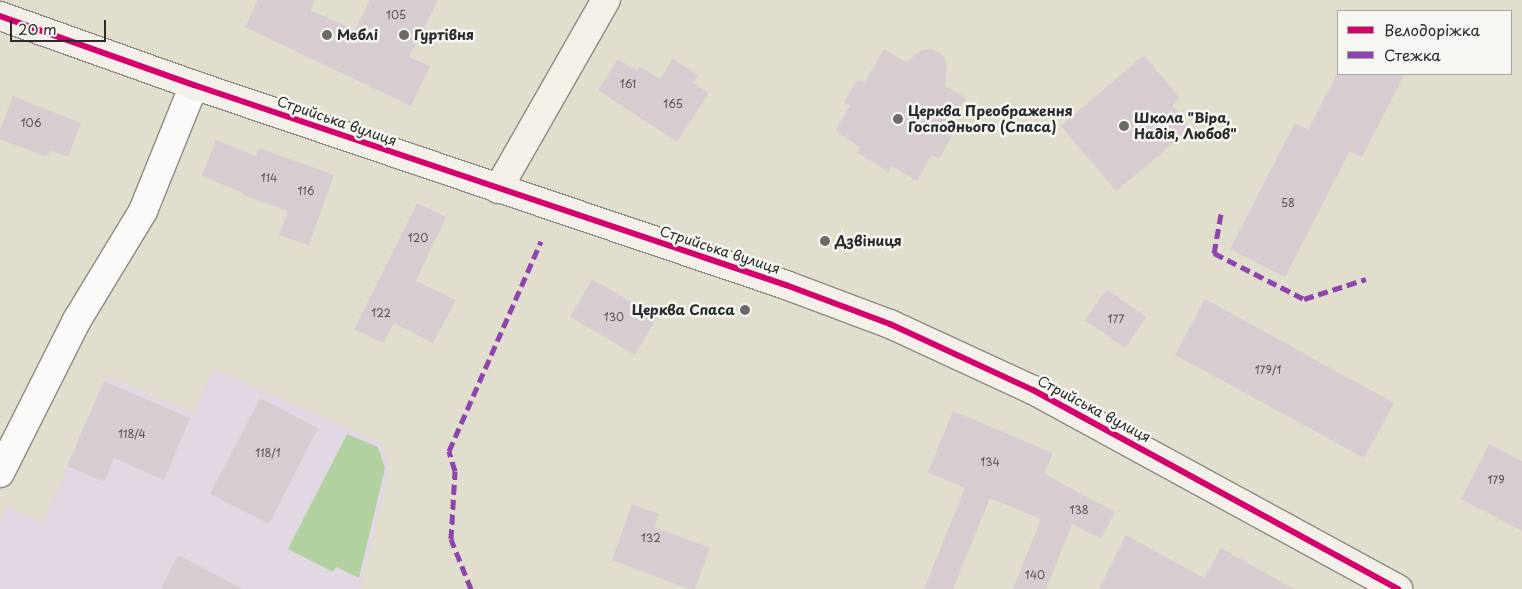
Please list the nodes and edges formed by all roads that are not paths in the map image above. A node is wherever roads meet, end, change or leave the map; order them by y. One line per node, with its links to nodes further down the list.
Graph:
1 (606, 0): 4 (main road)
2 (0, 16): 3 (main road, Стрийська вулиця)
3 (194, 85): 4 (main road, Стрийська вулиця); 5 (street)
4 (498, 189): 6 (main road, Стрийська вулиця)
5 (0, 472)
6 (1398, 589)

